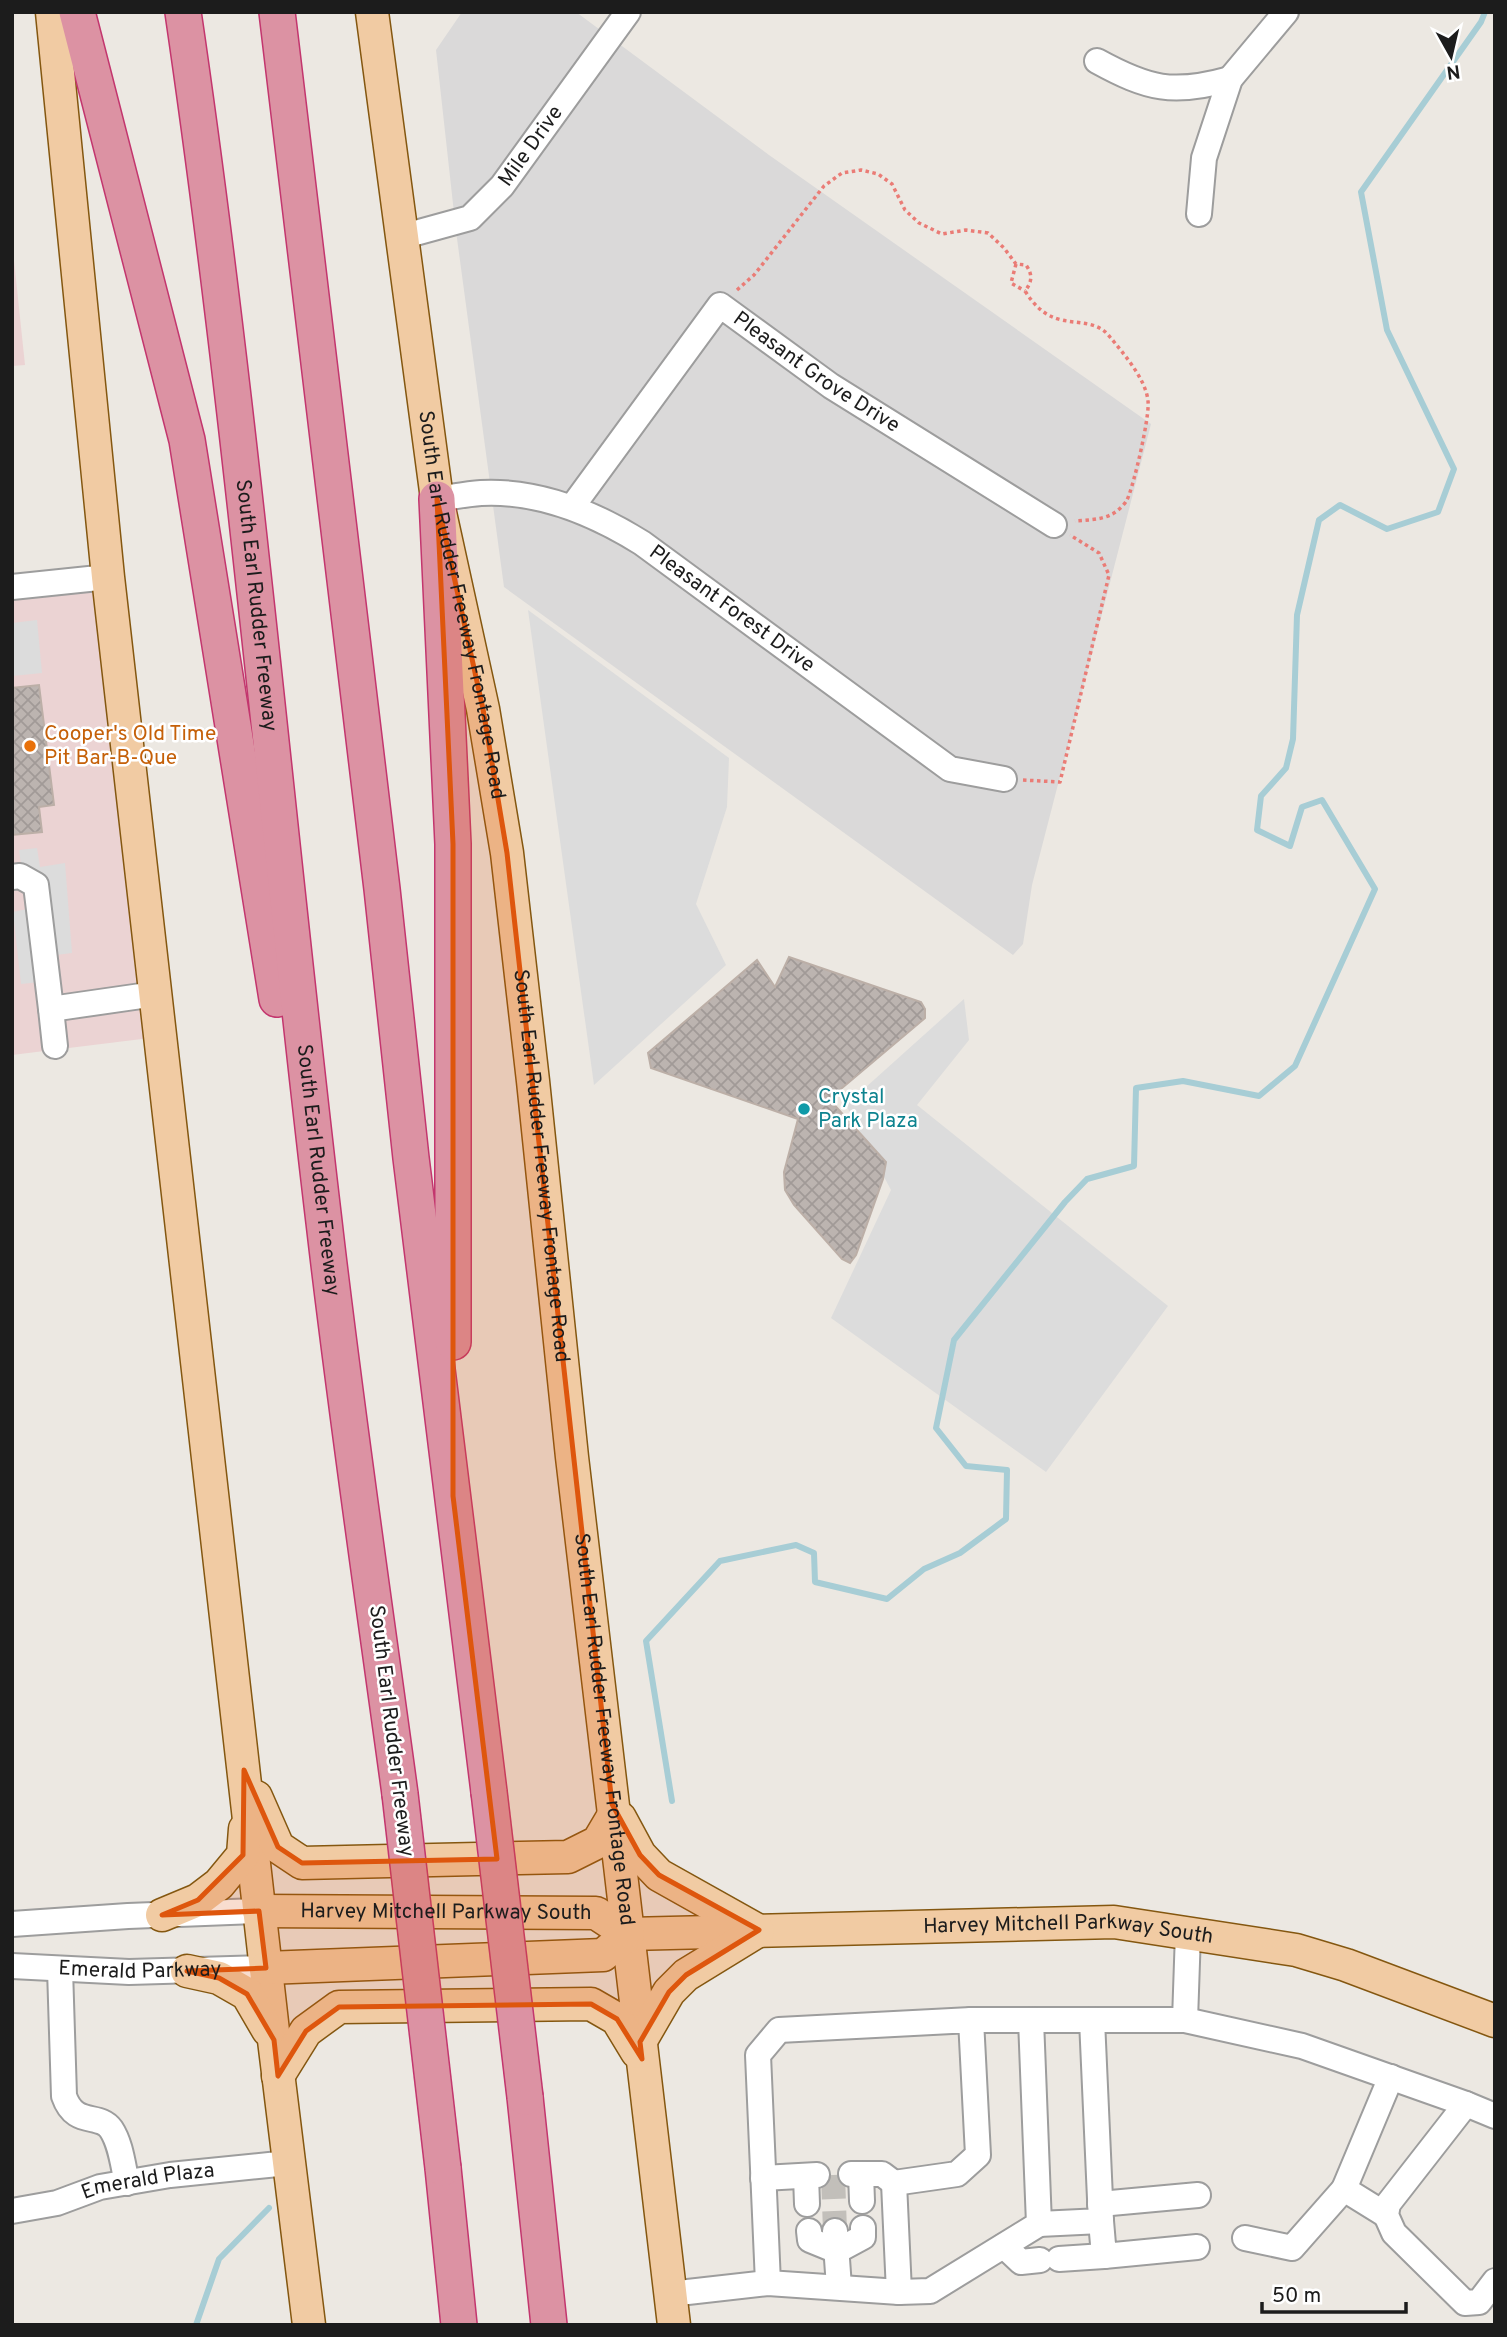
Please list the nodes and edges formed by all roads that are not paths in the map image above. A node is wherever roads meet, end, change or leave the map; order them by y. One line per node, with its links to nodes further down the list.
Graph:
1 (52, 12): 15 (main road)
2 (77, 12): 22 (highway)
3 (183, 12): 22 (highway, South Earl Rudder Freeway)
4 (278, 12): 23 (highway)
5 (372, 12): 11 (main road, South Earl Rudder Freeway Frontage Road)
6 (628, 12): 11 (street, Mile Drive)
7 (1286, 12): 9 (street)
8 (1097, 61): 9 (street)
9 (1230, 79): 10 (street)
10 (1199, 214)
11 (401, 237): 12 (main road, South Earl Rudder Freeway Frontage Road)
12 (437, 499): 13 (street, Pleasant Forest Drive); 23 (highway); 26 (main road, South Earl Rudder Freeway Frontage Road)
13 (572, 507): 14 (street, Pleasant Grove Drive); 17 (street, Pleasant Forest Drive)
14 (1055, 525)
15 (108, 577): 16 (street); 19 (main road)
16 (12, 587)
17 (1004, 779)
18 (12, 877): 20 (street)
19 (155, 994): 20 (street); 24 (main road)
20 (51, 1009): 21 (street)
21 (55, 1046)
22 (324, 1224): 73 (highway, South Earl Rudder Freeway, bridge)
23 (453, 1496): 74 (highway, bridge)
24 (244, 1770): 25 (main road); 26 (main road)
25 (247, 1803): 27 (main road); 28 (main road)
26 (613, 1809): 30 (main road); 32 (main road, South Earl Rudder Freeway Frontage Road)
27 (259, 1911): 28 (street); 32 (main road, Harvey Mitchell Parkway South); 34 (main road)
28 (162, 1915): 29 (street)
29 (12, 1924)
30 (759, 1930): 31 (main road, Harvey Mitchell Parkway South); 32 (main road, Harvey Mitchell Parkway South); 43 (main road)
31 (1188, 1933): 40 (street); 41 (main road, Harvey Mitchell Parkway South)
32 (628, 1934): 34 (main road, Harvey Mitchell Parkway South); 43 (main road, South Earl Rudder Freeway Frontage Road)
33 (12, 1966): 35 (street, Emerald Parkway)
34 (266, 1968): 36 (street, Emerald Parkway); 42 (main road)
35 (60, 1969): 36 (street, Emerald Parkway); 50 (street)
36 (187, 1971): 42 (main road)
37 (971, 2020): 38 (street); 49 (street); 51 (street)
38 (1031, 2020): 39 (street); 59 (street)
39 (1092, 2020): 40 (street); 57 (street)
40 (1185, 2020): 45 (street)
41 (1495, 2021)
42 (274, 2040): 44 (main road)
43 (641, 2051): 44 (main road); 71 (main road, South Earl Rudder Freeway Frontage Road)
44 (278, 2076): 48 (main road)
45 (1391, 2077): 46 (street); 52 (street)
46 (1466, 2104): 47 (street); 58 (street)
47 (1495, 2116)
48 (288, 2163): 50 (street, Emerald Plaza); 72 (main road)
49 (763, 2178): 55 (street); 68 (street)
50 (127, 2183): 56 (street, Emerald Plaza)
51 (894, 2183): 54 (street); 70 (street)
52 (1344, 2189): 58 (street); 62 (street)
53 (1198, 2195): 57 (street)
54 (862, 2201)
55 (807, 2204)
56 (12, 2211)
57 (1101, 2212): 59 (street); 66 (street)
58 (1386, 2215): 67 (street)
59 (1039, 2224): 64 (street)
60 (863, 2228): 63 (street)
61 (809, 2231): 63 (street)
62 (1245, 2238)
63 (836, 2241): 69 (street)
64 (1004, 2246): 66 (street); 70 (street)
65 (1197, 2247): 66 (street)
66 (1104, 2256)
67 (1495, 2281)
68 (768, 2283): 69 (street); 71 (street)
69 (839, 2287): 70 (street)
70 (899, 2292)
71 (672, 2310)
72 (309, 2325)
73 (459, 2325)
74 (549, 2325)

